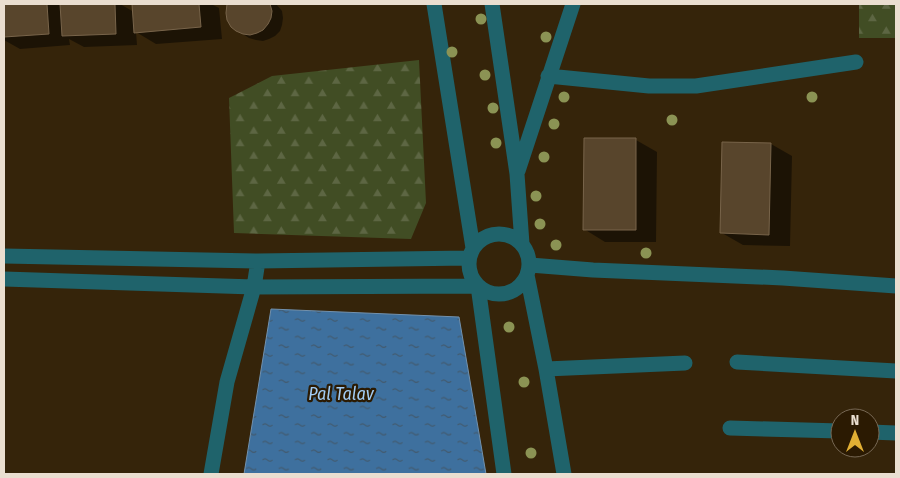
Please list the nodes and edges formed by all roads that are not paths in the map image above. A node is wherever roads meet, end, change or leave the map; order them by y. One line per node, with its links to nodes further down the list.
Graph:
1 (434, 4): 8 (street)
2 (492, 4): 6 (street)
3 (573, 4): 5 (street)
4 (856, 62): 5 (street)
5 (548, 76): 6 (street)
6 (517, 174): 7 (street)
7 (522, 244): 8 (street); 11 (street)
8 (470, 253): 10 (street); 14 (street)
9 (4, 256): 10 (street)
10 (258, 261): 13 (street)
11 (528, 270): 14 (street); 15 (street); 18 (street)
12 (4, 278): 13 (street)
13 (254, 286): 14 (street); 24 (street)
14 (478, 286): 25 (street)
15 (896, 286)
16 (737, 362): 19 (street)
17 (685, 363): 18 (street)
18 (546, 369): 26 (street)
19 (896, 371)
20 (730, 428): 21 (street)
21 (830, 431)
22 (880, 432): 23 (street)
23 (896, 433)
24 (211, 474)
25 (504, 474)
26 (564, 474)

